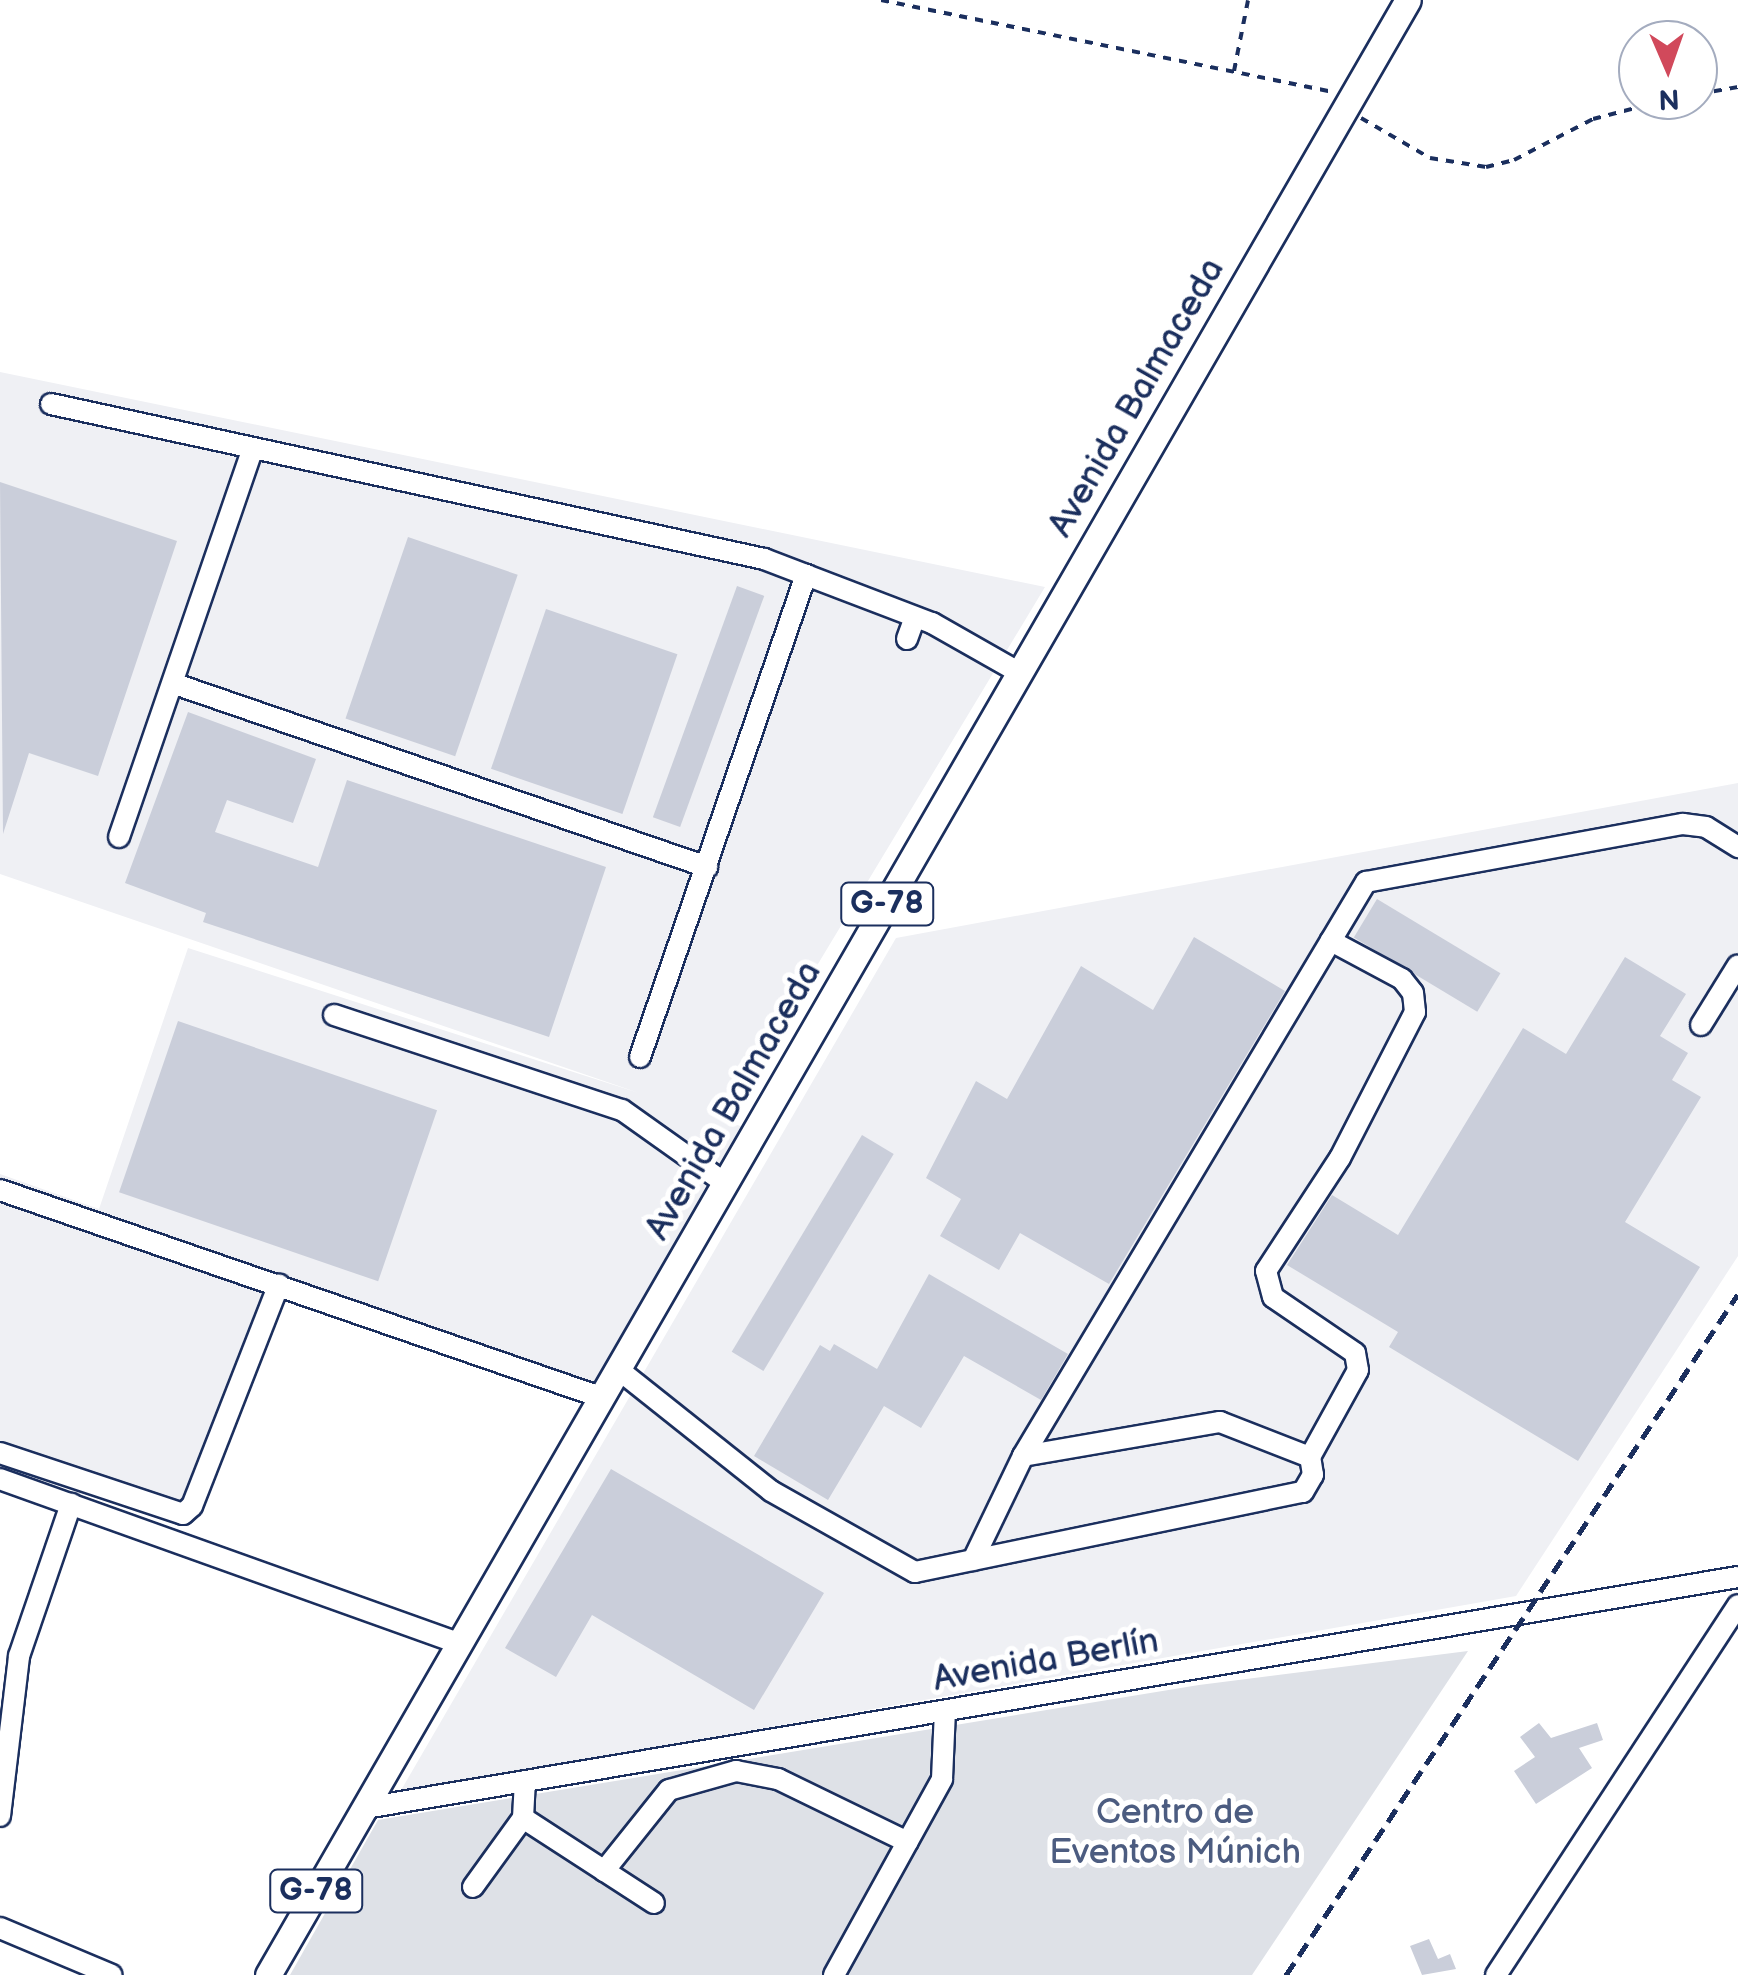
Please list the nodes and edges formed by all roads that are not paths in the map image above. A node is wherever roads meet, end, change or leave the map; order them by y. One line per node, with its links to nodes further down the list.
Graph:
1 (1408, 0): 7 (main road, Avenida Balmaceda / G-78)
2 (51, 404): 3 (street)
3 (252, 451): 4 (street); 8 (street)
4 (806, 575): 5 (street); 11 (street)
5 (915, 617): 6 (street); 7 (street)
6 (907, 639)
7 (1020, 673): 17 (main road, Avenida Balmaceda / G-78)
8 (175, 684): 9 (street); 11 (street)
9 (118, 837)
10 (1738, 847): 12 (street)
11 (706, 867): 16 (street)
12 (1331, 941): 23 (street); 24 (street)
13 (1738, 965): 15 (street)
14 (334, 1015): 17 (street)
15 (1701, 1026)
16 (640, 1056)
17 (726, 1184): 20 (main road, Avenida Balmaceda / G-78)
18 (1, 1193): 19 (street)
19 (279, 1284): 21 (street); 22 (street)
20 (619, 1370): 21 (main road, Avenida Balmaceda / G-78); 27 (street)
21 (603, 1398): 30 (main road, Avenida Balmaceda / G-78)
22 (0, 1453)
23 (1024, 1456): 24 (street); 27 (street)
24 (1310, 1457): 27 (street)
25 (0, 1479): 26 (street)
26 (71, 1504): 30 (street); 34 (street)
27 (973, 1560)
28 (1738, 1578): 31 (street, Avenida Berlín)
29 (1738, 1605): 44 (street)
30 (460, 1644): 33 (main road, Avenida Balmaceda / G-78)
31 (944, 1710): 32 (street, Avenida Berlín); 36 (street)
32 (524, 1781): 33 (street, Avenida Berlín); 35 (street)
33 (365, 1808): 42 (main road, Avenida Balmaceda / G-78)
34 (0, 1816)
35 (523, 1818): 37 (street); 38 (street)
36 (908, 1842): 37 (street); 43 (street)
37 (604, 1870): 39 (street)
38 (473, 1887)
39 (654, 1903)
40 (0, 1928): 41 (street)
41 (112, 1975)
42 (268, 1975)
43 (834, 1975)
44 (1496, 1975)

